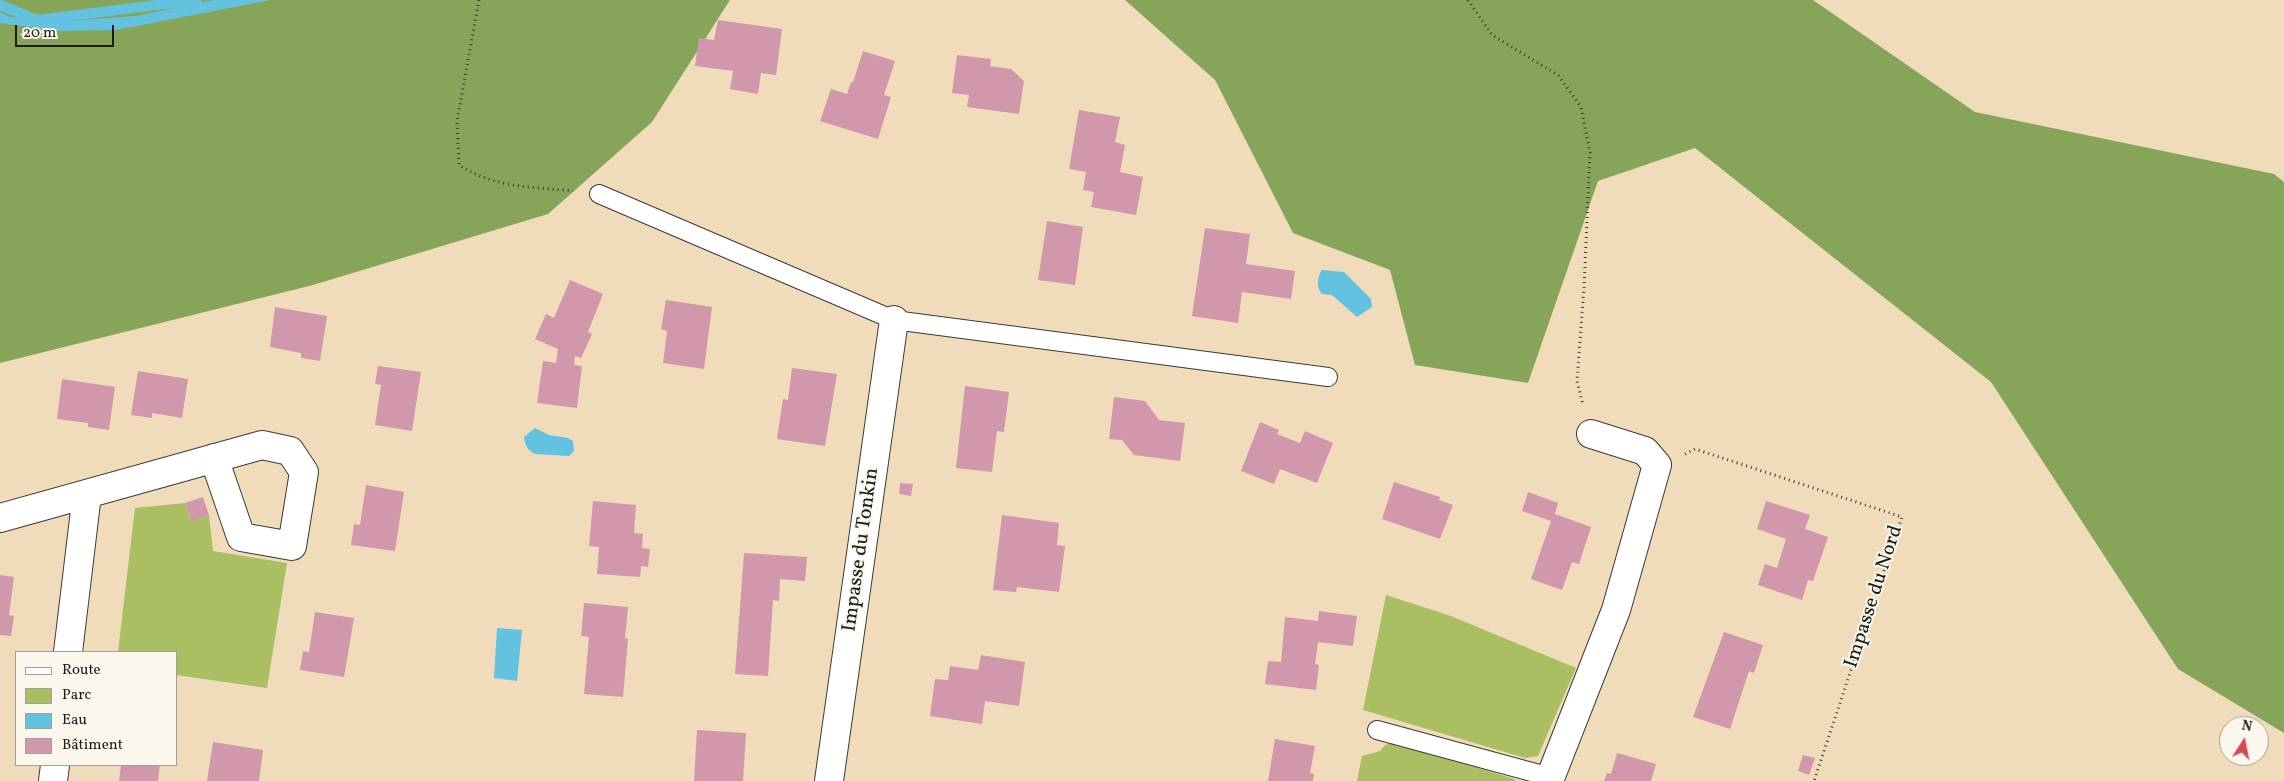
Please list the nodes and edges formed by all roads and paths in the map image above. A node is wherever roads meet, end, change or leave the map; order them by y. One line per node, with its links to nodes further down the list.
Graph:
1 (479, 0): 3 (path)
2 (1468, 0): 6 (path)
3 (599, 194): 4 (lane)
4 (894, 320): 5 (lane); 16 (street, Impasse du Tonkin)
5 (1328, 378)
6 (1591, 434): 8 (street)
7 (214, 458): 9 (street)
8 (1657, 465): 14 (street); 17 (path, Impasse du Nord)
9 (87, 494): 10 (street); 11 (street)
10 (0, 518)
11 (68, 651)
12 (1377, 730): 14 (lane)
13 (55, 766): 15 (street)
14 (1550, 779)
15 (53, 781)
16 (829, 781)
17 (1814, 781)

